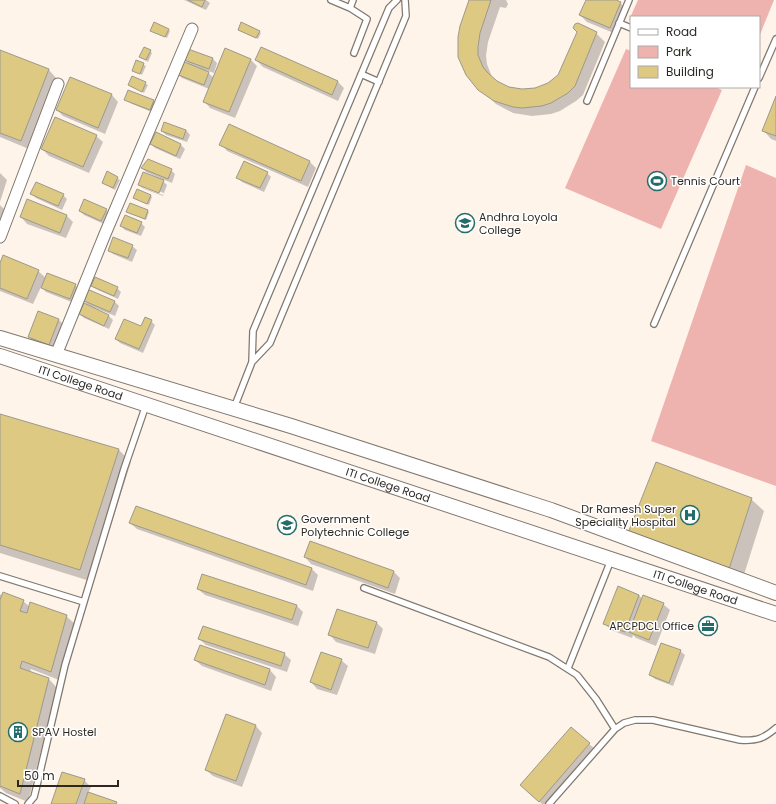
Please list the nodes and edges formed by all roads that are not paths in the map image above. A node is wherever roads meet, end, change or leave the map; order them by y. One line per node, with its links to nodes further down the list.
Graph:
1 (331, 0): 6 (lane)
2 (353, 0): 6 (lane)
3 (397, 0): 12 (lane)
4 (405, 0): 14 (lane)
5 (629, 0): 7 (lane)
6 (350, 8): 11 (lane)
7 (620, 23): 8 (lane); 17 (lane)
8 (630, 28)
9 (192, 29): 21 (street)
10 (776, 38): 13 (lane)
11 (354, 53)
12 (361, 74): 14 (lane); 23 (lane)
13 (760, 76)
14 (379, 82): 23 (lane)
15 (58, 84): 18 (street)
16 (755, 88): 19 (lane)
17 (587, 101)
18 (0, 237)
19 (654, 324)
20 (0, 338): 21 (street, ITI College Road)
21 (56, 355): 25 (street, ITI College Road)
22 (0, 356): 24 (street, ITI College Road)
23 (252, 362): 25 (lane)
24 (146, 405): 26 (street, ITI College Road); 30 (lane)
25 (234, 409): 29 (street, ITI College Road)
26 (612, 560): 31 (street, ITI College Road); 32 (lane)
27 (0, 576): 30 (lane)
28 (364, 588): 32 (lane)
29 (776, 593)
30 (84, 602): 37 (lane)
31 (776, 614)
32 (568, 668): 34 (lane)
33 (776, 728): 34 (lane)
34 (615, 729): 38 (lane)
35 (0, 796): 36 (lane)
36 (15, 804)
37 (28, 804)
38 (549, 804)

